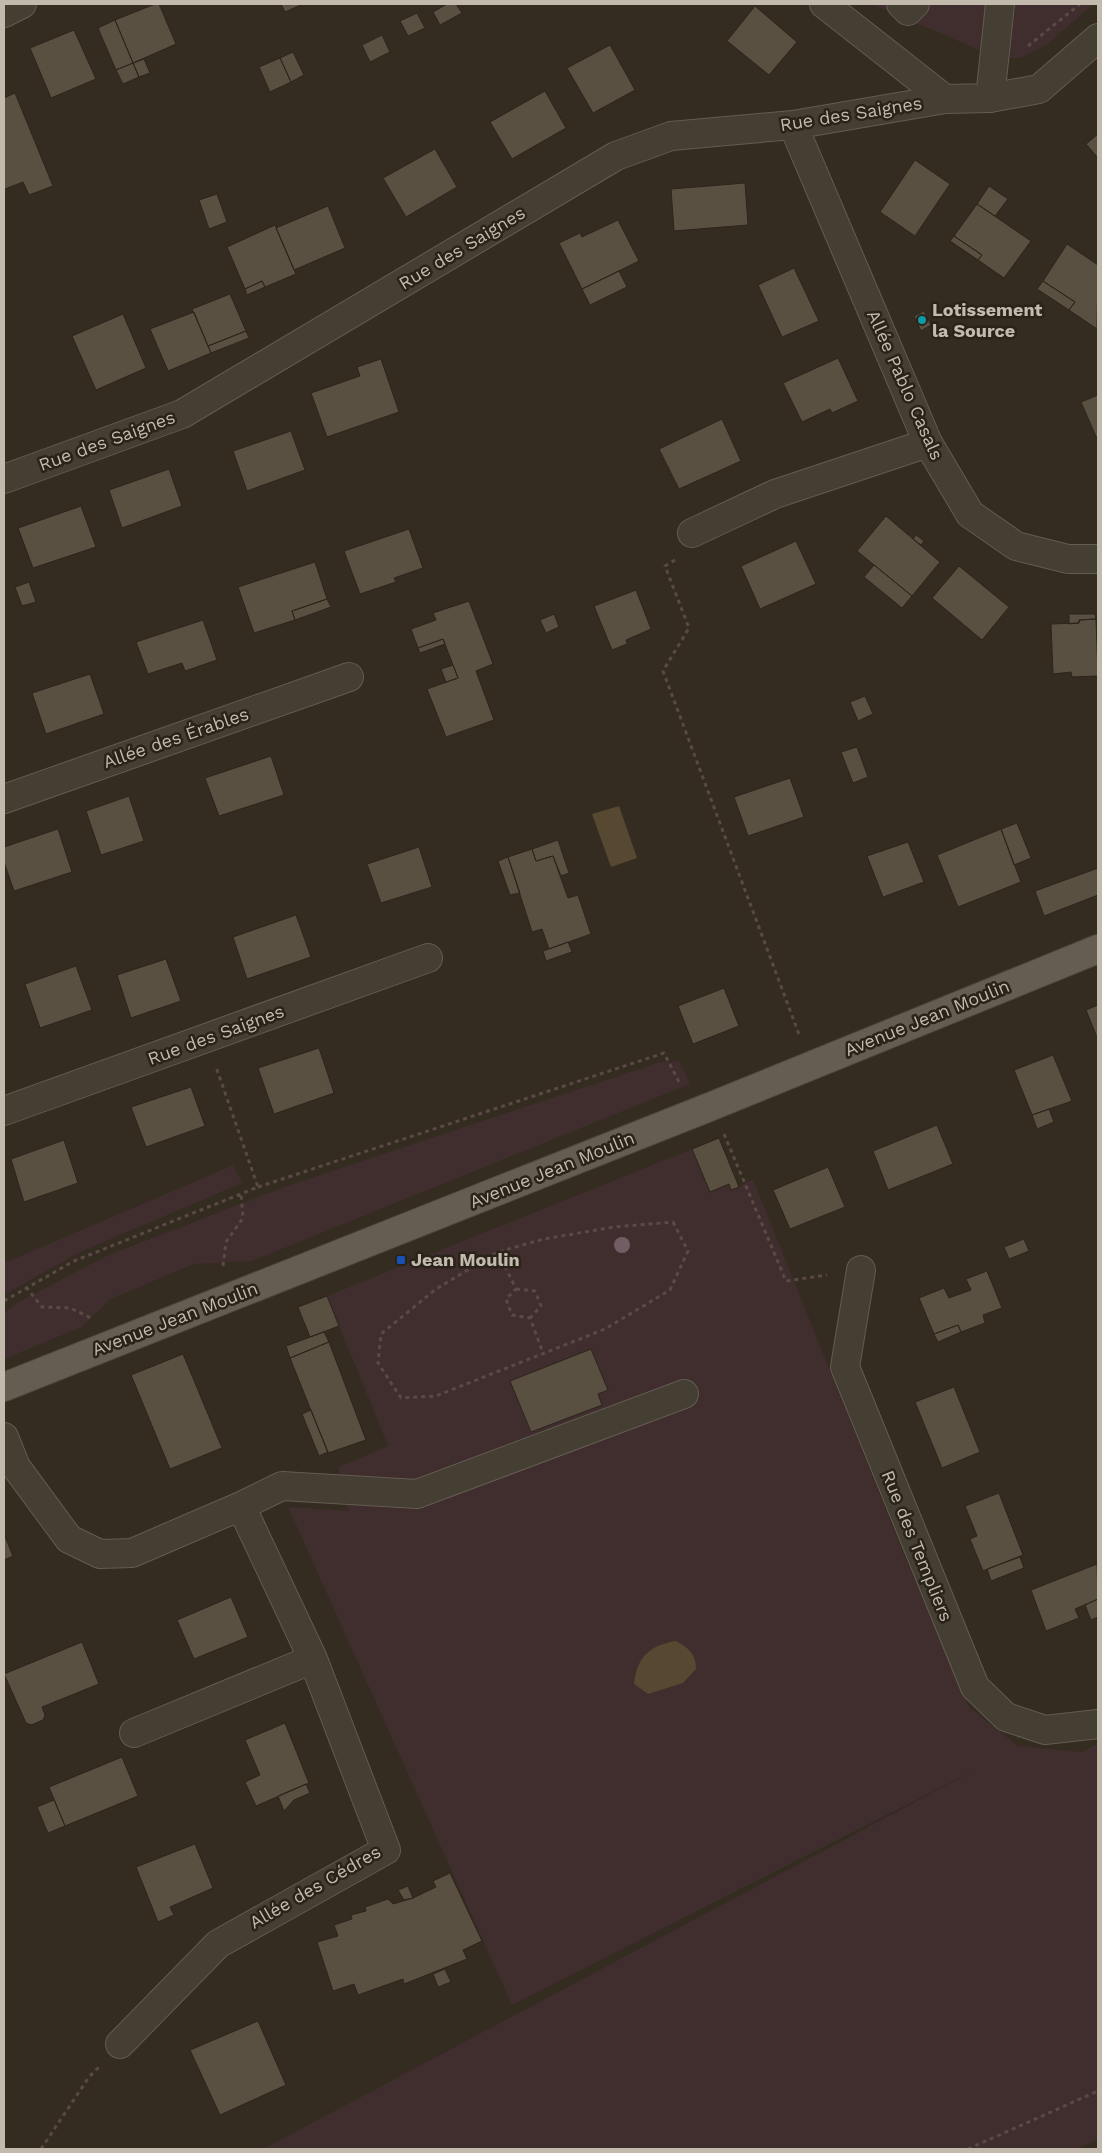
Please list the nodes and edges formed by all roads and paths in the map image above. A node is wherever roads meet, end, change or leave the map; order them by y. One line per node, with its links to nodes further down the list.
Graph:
1 (22, 4): 7 (street)
2 (824, 4): 10 (street)
3 (901, 4): 4 (street)
4 (915, 4)
5 (1080, 4): 6 (path)
6 (999, 12): 9 (street)
7 (4, 13)
8 (1098, 38): 9 (street, Rue des Saignes)
9 (990, 98): 10 (street, Rue des Saignes)
10 (945, 99): 11 (street, Rue des Saignes)
11 (793, 125): 12 (street, Allée Pablo Casals); 13 (street, Rue des Saignes)
12 (928, 443): 14 (street); 15 (street, Allée Pablo Casals)
13 (4, 478)
14 (692, 533): 21 (path)
15 (1098, 559)
16 (349, 677): 17 (street, Allée des Érables)
17 (4, 799)
18 (1098, 949): 21 (main road, Avenue Jean Moulin)
19 (428, 958): 20 (street, Rue des Saignes)
20 (206, 1038): 24 (street, Rue des Saignes); 25 (path)
21 (810, 1066): 23 (main road, Avenue Jean Moulin)
22 (679, 1082): 25 (path)
23 (712, 1106): 29 (path); 36 (main road, Avenue Jean Moulin)
24 (4, 1111)
25 (258, 1187): 26 (path)
26 (242, 1194): 28 (path); 30 (path)
27 (498, 1252): 31 (path); 35 (path); 35 (path)
28 (223, 1262)
29 (861, 1270): 41 (street, Rue des Templiers)
30 (26, 1287): 32 (path); 34 (path)
31 (516, 1289): 33 (path); 33 (path)
32 (4, 1300)
33 (530, 1318): 35 (path)
34 (93, 1320)
35 (543, 1353)
36 (4, 1387)
37 (684, 1394): 39 (street)
38 (4, 1437): 39 (street)
39 (242, 1506): 40 (street, Allée des Cédres)
40 (312, 1659): 42 (street); 43 (street, Allée des Cédres)
41 (1098, 1724)
42 (134, 1733)
43 (120, 2044): 45 (path)
44 (1098, 2091): 46 (path)
45 (41, 2149)
46 (968, 2149)

